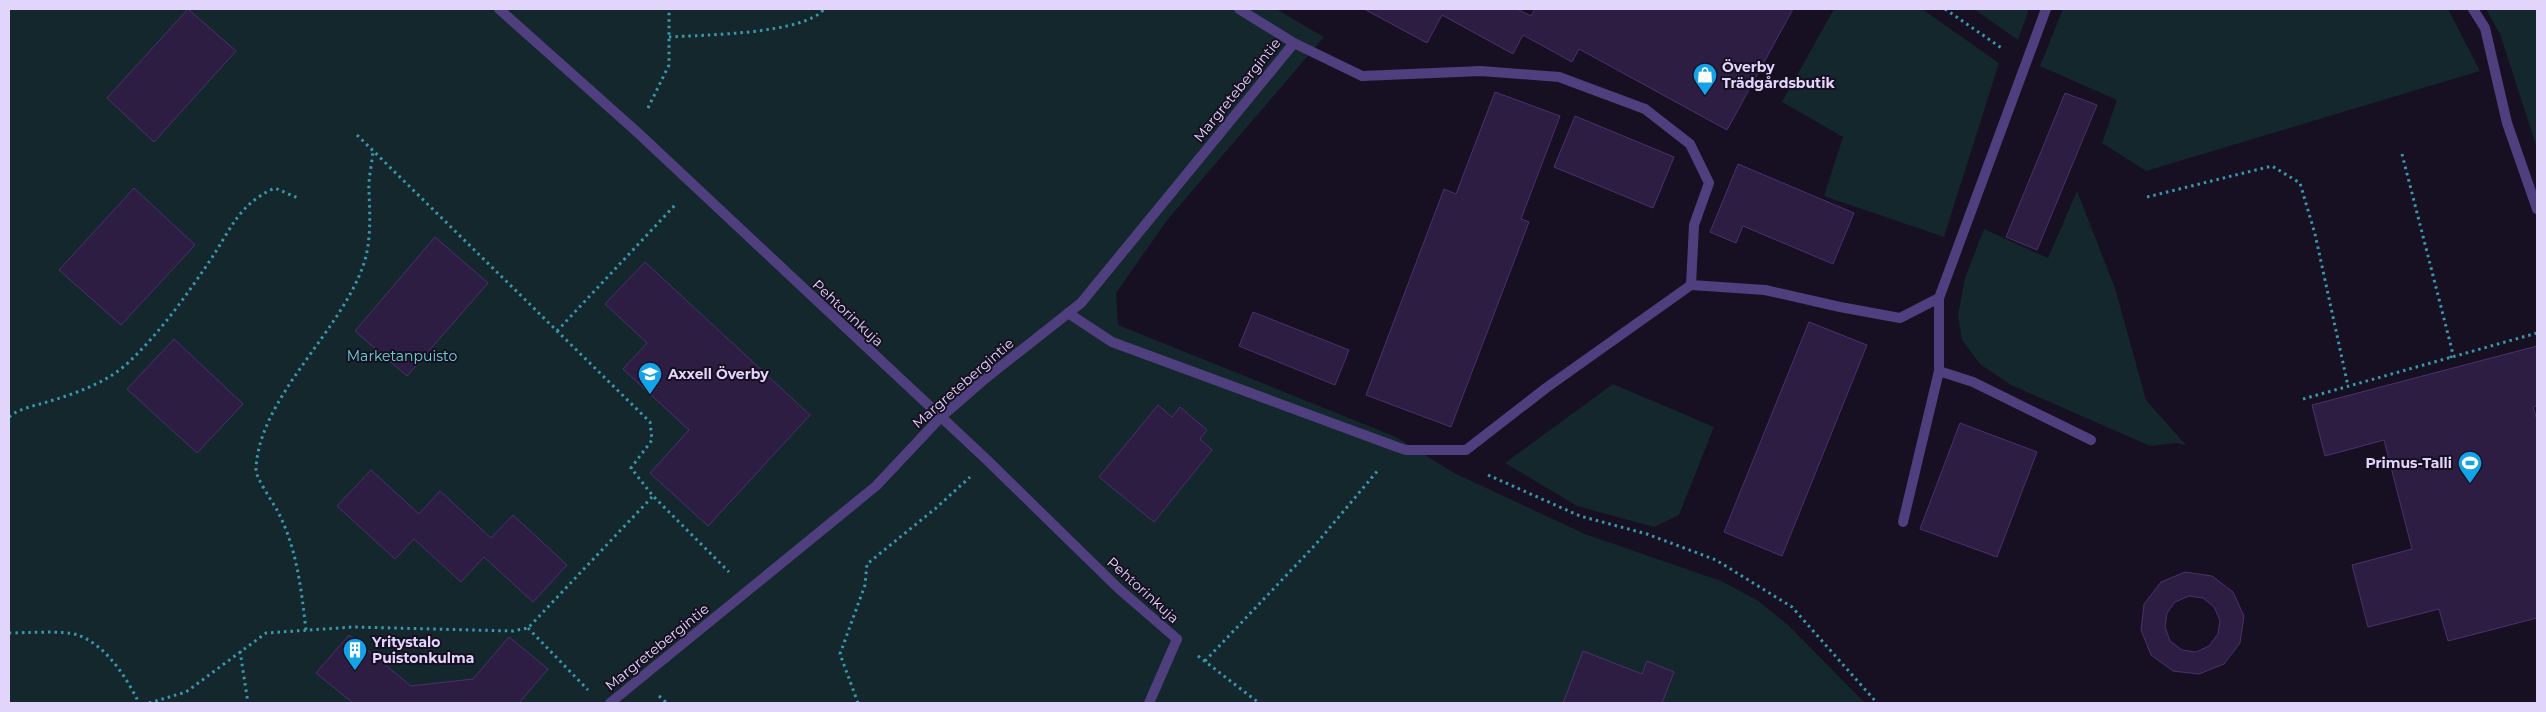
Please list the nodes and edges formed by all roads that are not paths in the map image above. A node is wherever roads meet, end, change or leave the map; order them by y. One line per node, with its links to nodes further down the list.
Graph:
1 (499, 9): 11 (street, Pehtorinkuja)
2 (1239, 9): 5 (street)
3 (2046, 9): 8 (street)
4 (2473, 9): 6 (street)
5 (1294, 43): 7 (street); 9 (street, Margretebergintie)
6 (2537, 209)
7 (1691, 285): 8 (street); 9 (street)
8 (1939, 298): 10 (street)
9 (1068, 313): 11 (street, Margretebergintie)
10 (1939, 371): 12 (street); 13 (street)
11 (940, 418): 14 (street, Margretebergintie); 15 (street, Pehtorinkuja)
12 (2091, 440)
13 (1903, 522)
14 (610, 703)
15 (1149, 703)

